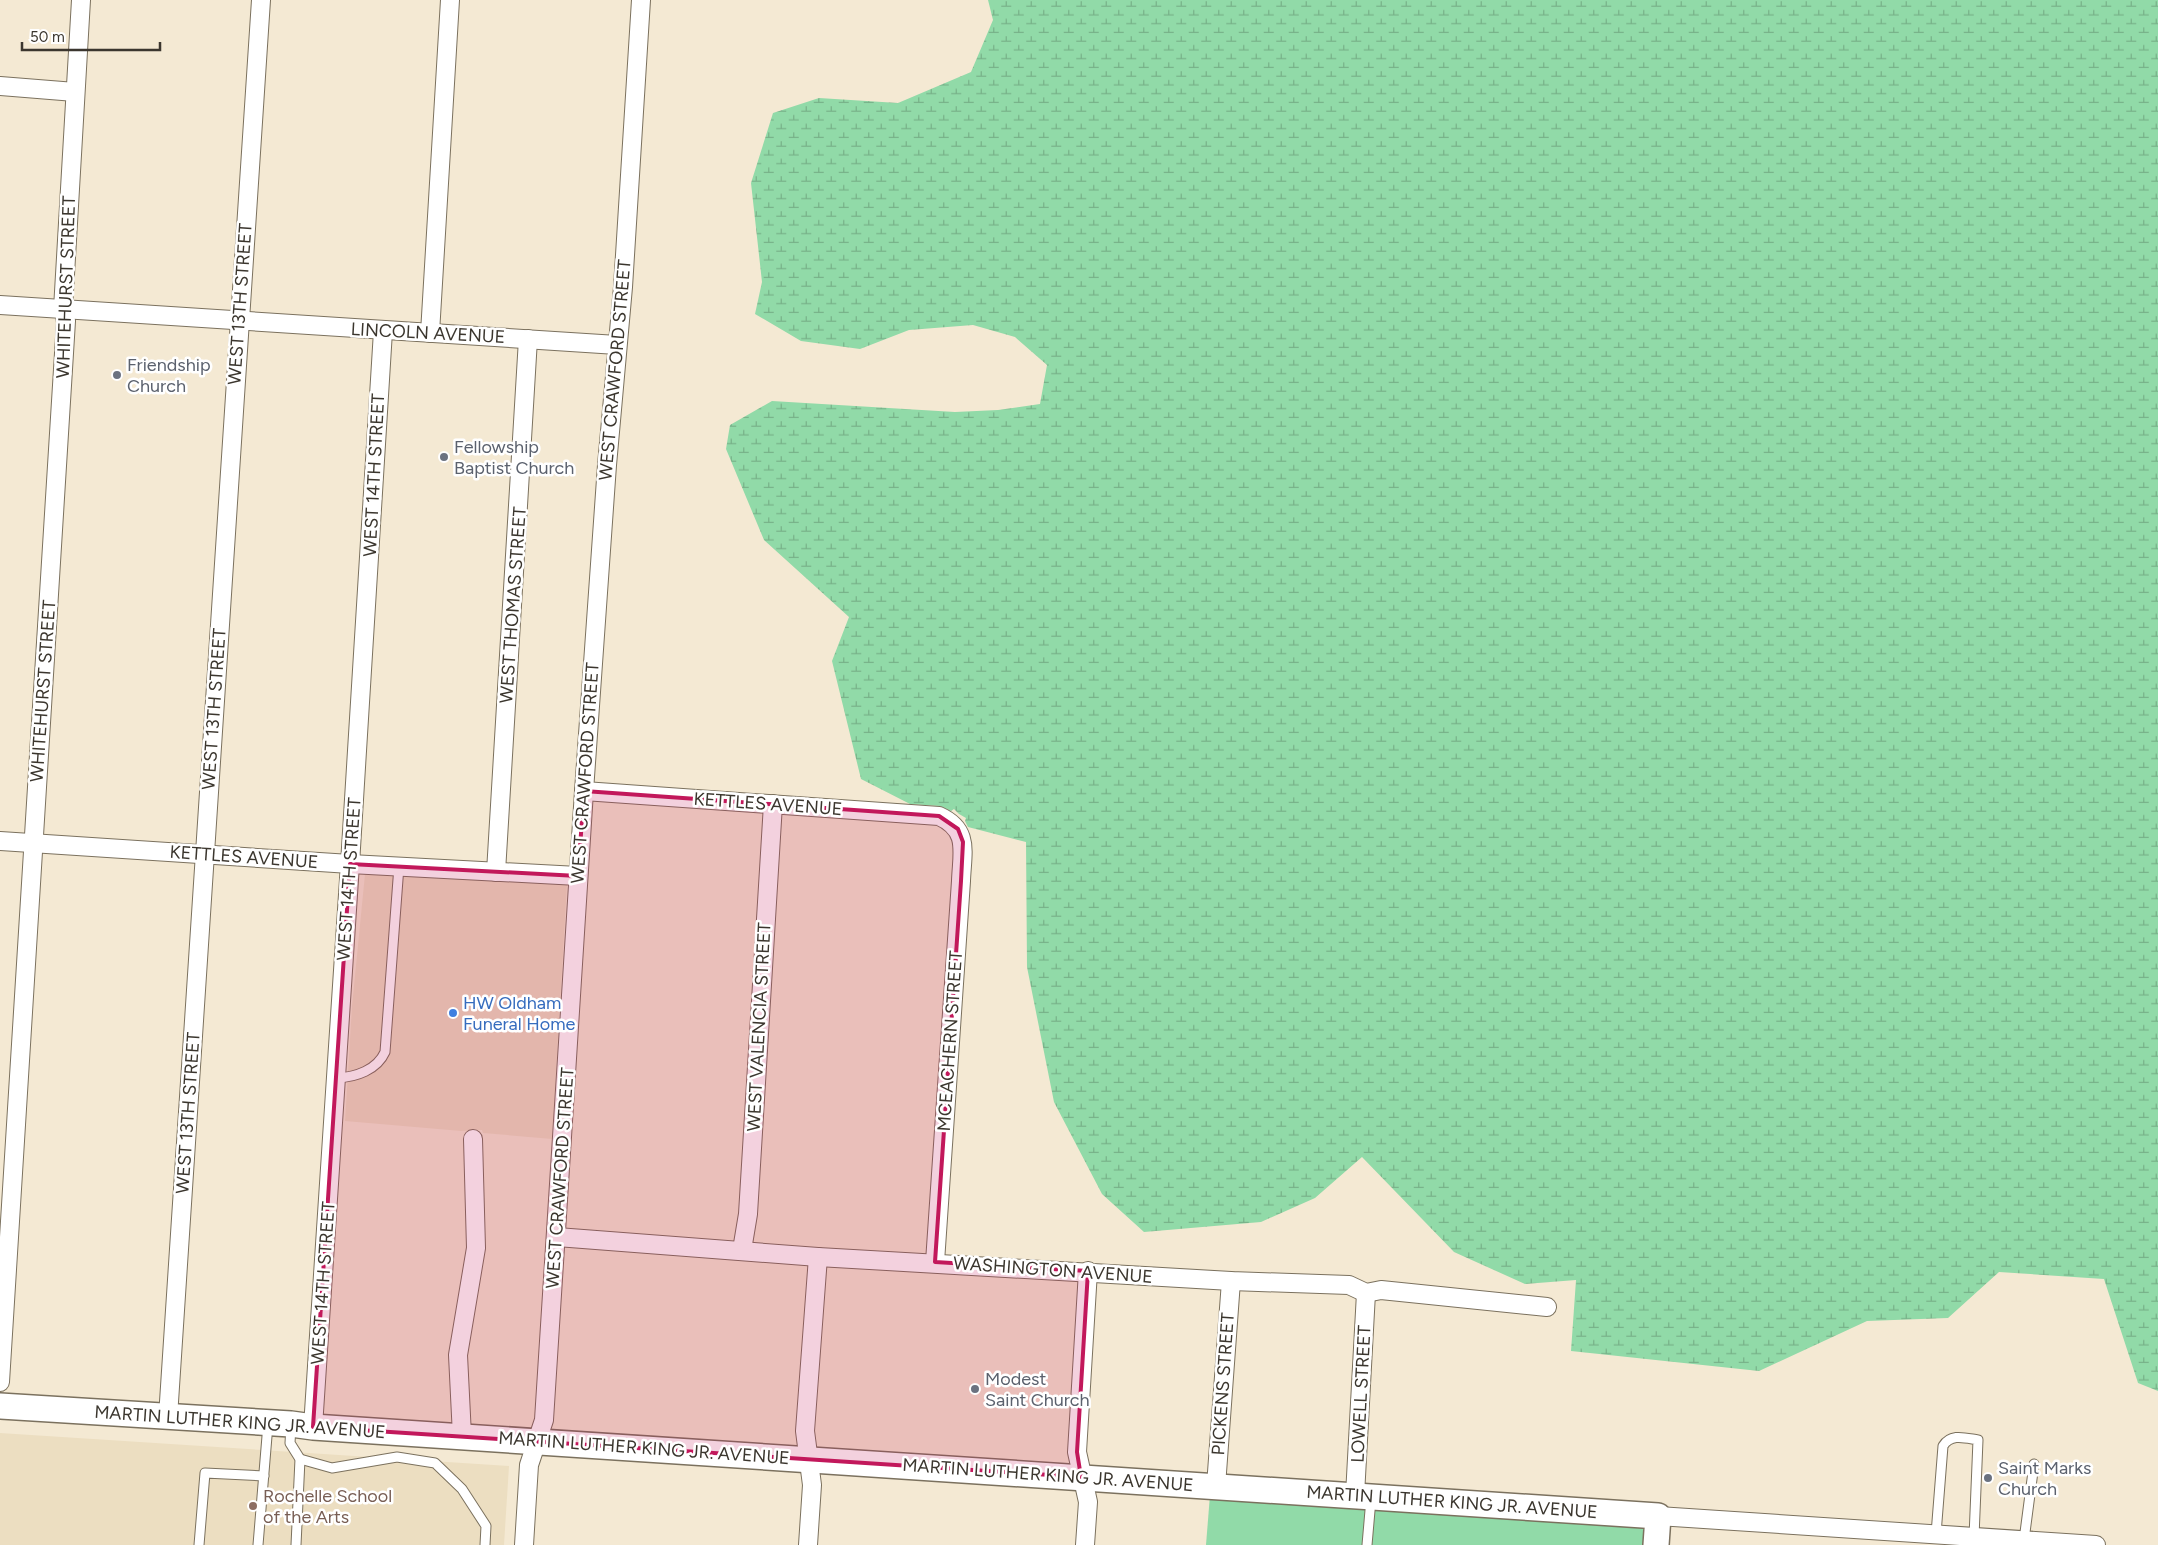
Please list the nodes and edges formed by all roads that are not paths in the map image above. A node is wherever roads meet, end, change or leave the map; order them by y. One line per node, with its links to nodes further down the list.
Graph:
1 (81, 0): 6 (street, WHITEHURST STREET)
2 (261, 0): 9 (street, WEST 13TH STREET)
3 (450, 0): 11 (street)
4 (641, 0): 13 (street, WEST CRAWFORD STREET)
5 (0, 86): 6 (street)
6 (75, 92): 8 (street, WHITEHURST STREET)
7 (0, 305): 8 (street, LINCOLN AVENUE)
8 (63, 309): 9 (street, LINCOLN AVENUE); 18 (street, WHITEHURST STREET)
9 (239, 321): 10 (street, LINCOLN AVENUE); 19 (street, WEST 13TH STREET)
10 (382, 331): 11 (street, LINCOLN AVENUE); 20 (street, WEST 14TH STREET)
11 (430, 334): 12 (street, LINCOLN AVENUE)
12 (528, 339): 13 (street, LINCOLN AVENUE); 22 (street, WEST THOMAS STREET)
13 (617, 345): 14 (street, WEST CRAWFORD STREET)
14 (584, 792): 15 (street, KETTLES AVENUE); 23 (street, WEST CRAWFORD STREET)
15 (772, 804): 16 (street, KETTLES AVENUE); 27 (street, WEST VALENCIA STREET)
16 (952, 822): 29 (street, MCEACHERN STREET)
17 (0, 841): 18 (street, KETTLES AVENUE)
18 (34, 843): 19 (street, KETTLES AVENUE); 34 (street, WHITEHURST STREET)
19 (205, 855): 20 (street, KETTLES AVENUE); 36 (street, WEST 13TH STREET)
20 (350, 864): 21 (street, KETTLES AVENUE); 24 (street, WEST 14TH STREET)
21 (399, 866): 22 (street, KETTLES AVENUE); 24 (lane)
22 (496, 872): 23 (street, KETTLES AVENUE)
23 (578, 876): 26 (street, WEST CRAWFORD STREET)
24 (337, 1078): 37 (street, WEST 14TH STREET)
25 (472, 1139): 38 (street)
26 (557, 1237): 27 (street, WASHINGTON AVENUE); 39 (street, WEST CRAWFORD STREET)
27 (742, 1250): 28 (street, WASHINGTON AVENUE)
28 (818, 1257): 29 (street, WASHINGTON AVENUE); 41 (street)
29 (936, 1262): 30 (street, WASHINGTON AVENUE)
30 (1088, 1271): 31 (street, WASHINGTON AVENUE); 44 (street)
31 (1231, 1281): 32 (street, WASHINGTON AVENUE); 45 (street, PICKENS STREET)
32 (1366, 1293): 33 (street, WASHINGTON AVENUE); 46 (street, LOWELL STREET)
33 (1547, 1307)
34 (0, 1382)
35 (0, 1406): 36 (street, MARTIN LUTHER KING JR. AVENUE)
36 (168, 1417): 37 (street, MARTIN LUTHER KING JR. AVENUE)
37 (291, 1425): 38 (street, MARTIN LUTHER KING JR. AVENUE); 40 (lane); 43 (lane)
38 (462, 1436): 39 (street, MARTIN LUTHER KING JR. AVENUE)
39 (537, 1441): 41 (street, MARTIN LUTHER KING JR. AVENUE); 55 (street, WEST CRAWFORD STREET)
40 (300, 1459): 53 (lane); 54 (lane)
41 (809, 1459): 44 (street, MARTIN LUTHER KING JR. AVENUE); 56 (street)
42 (2034, 1464): 50 (lane)
43 (264, 1476): 51 (lane); 52 (lane)
44 (1081, 1477): 45 (street, MARTIN LUTHER KING JR. AVENUE); 57 (street)
45 (1216, 1486): 46 (street, MARTIN LUTHER KING JR. AVENUE)
46 (1363, 1495): 47 (street, MARTIN LUTHER KING JR. AVENUE); 58 (lane)
47 (1658, 1516): 49 (street, MARTIN LUTHER KING JR. AVENUE); 59 (street)
48 (1974, 1537): 49 (street, MARTIN LUTHER KING JR. AVENUE); 49 (lane); 50 (street, MARTIN LUTHER KING JR. AVENUE)
49 (1928, 1538)
50 (2024, 1540): 60 (street, MARTIN LUTHER KING JR. AVENUE)
51 (199, 1545)
52 (258, 1545)
53 (296, 1545)
54 (485, 1545)
55 (524, 1545)
56 (808, 1545)
57 (1085, 1545)
58 (1367, 1545)
59 (1656, 1545)
60 (2096, 1545)

